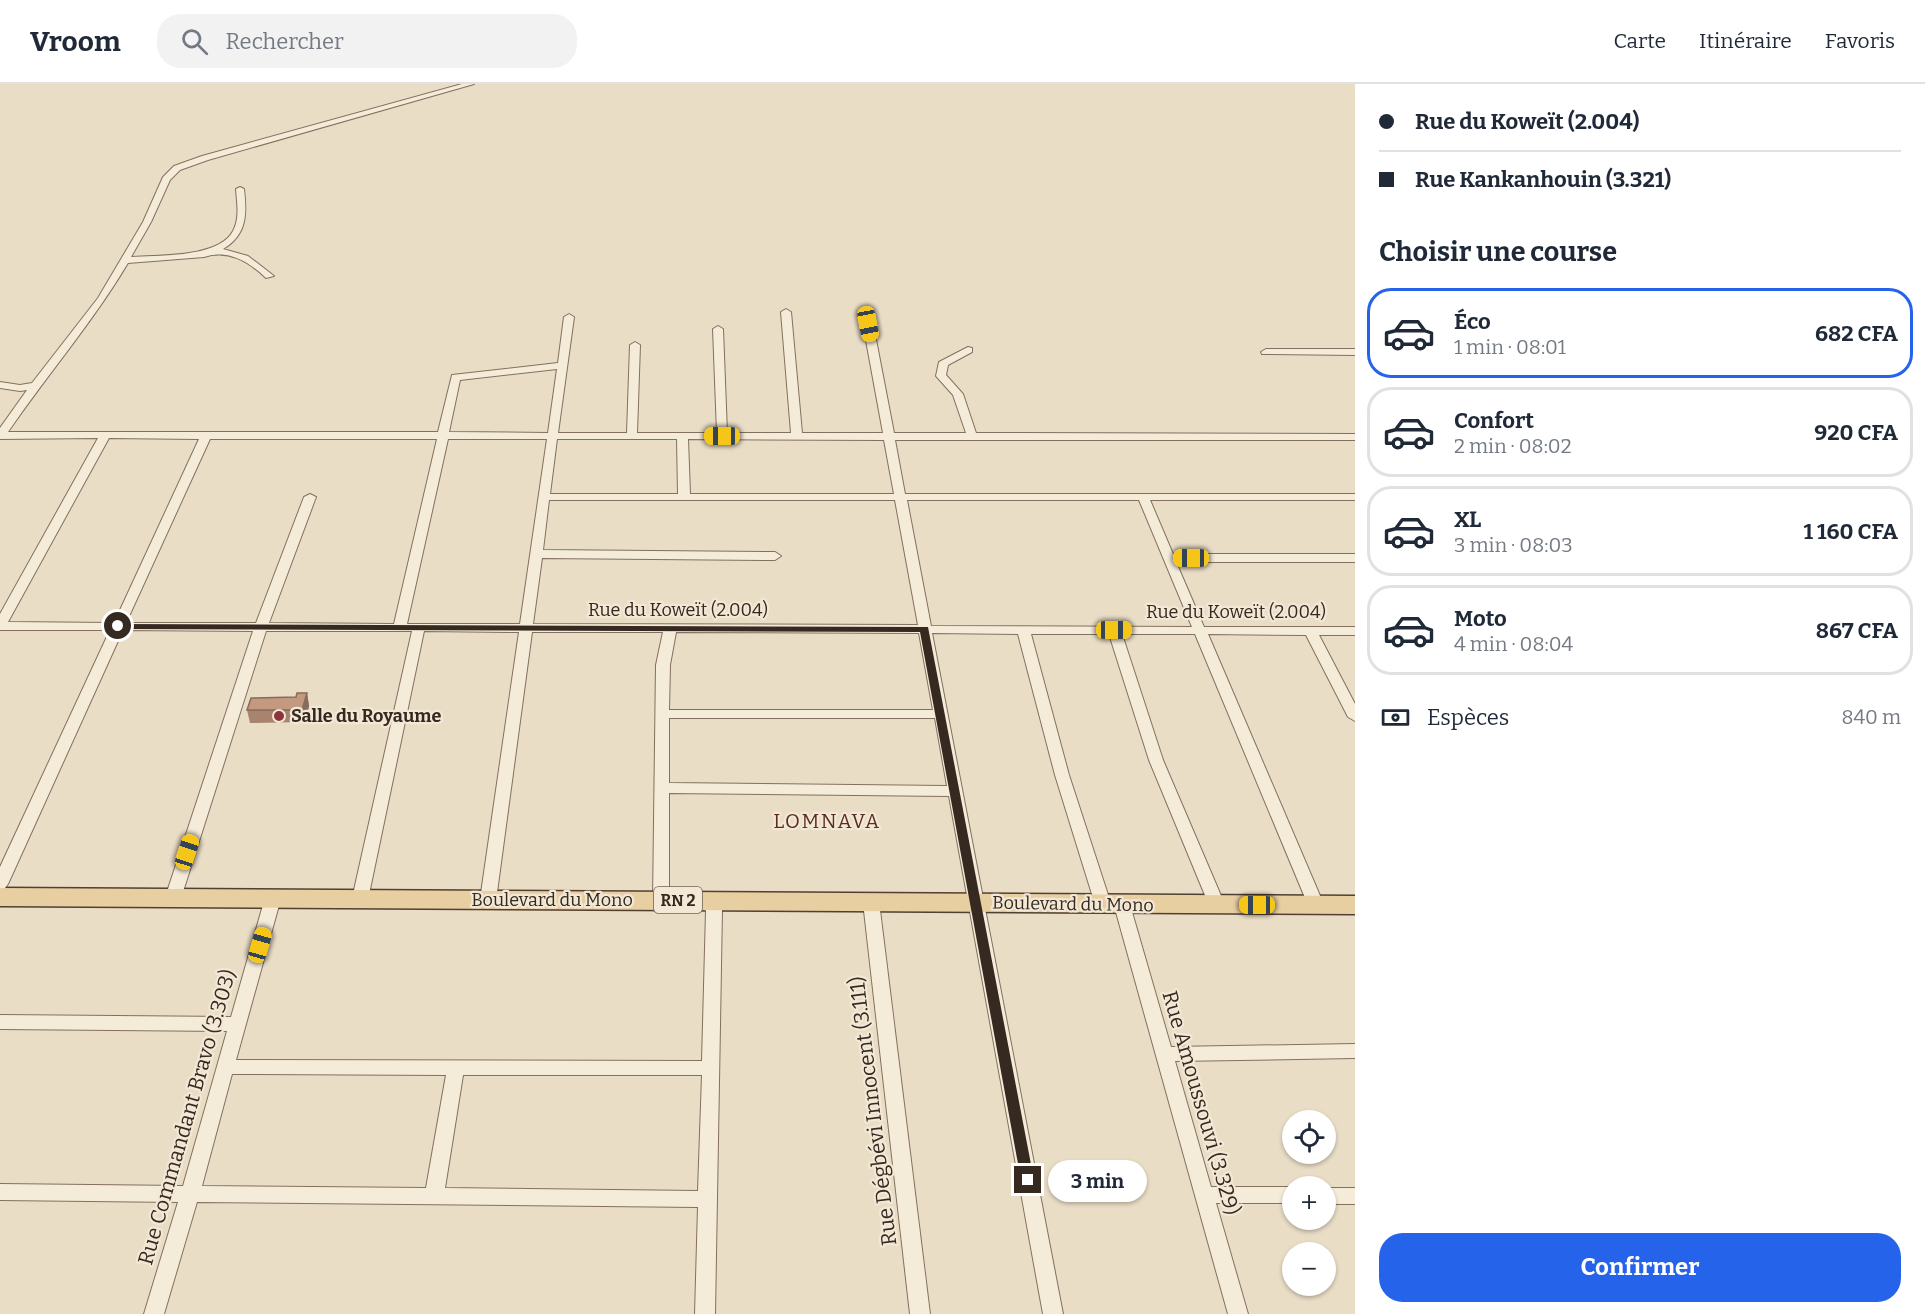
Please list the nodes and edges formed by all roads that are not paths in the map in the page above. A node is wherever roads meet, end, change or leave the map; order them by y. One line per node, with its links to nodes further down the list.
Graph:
1 (470, 84): 4 (street)
2 (240, 189): 3 (street)
3 (216, 250): 4 (street); 5 (street)
4 (126, 260): 16 (street)
5 (269, 276)
6 (786, 312): 25 (street)
7 (569, 317): 14 (street)
8 (868, 324): 26 (street)
9 (718, 329): 24 (street)
10 (635, 345): 22 (street)
11 (968, 350): 27 (street)
12 (1266, 351): 13 (street)
13 (1355, 352)
14 (563, 365): 20 (street); 21 (street)
15 (0, 385): 16 (street)
16 (35, 385): 17 (street)
17 (0, 436): 18 (street)
18 (105, 436): 19 (street); 39 (street)
19 (205, 436): 20 (street); 40 (street)
20 (444, 436): 21 (street); 42 (street)
21 (553, 436): 22 (street); 30 (street)
22 (632, 436): 23 (street)
23 (682, 436): 24 (street); 31 (street)
24 (722, 436): 25 (street)
25 (797, 436): 26 (street)
26 (889, 436): 27 (street); 32 (street)
27 (972, 436): 28 (street)
28 (1355, 437)
29 (310, 497): 41 (street)
30 (544, 497): 31 (street); 35 (street)
31 (684, 497): 32 (street)
32 (900, 497): 33 (street); 46 (street)
33 (1143, 497): 34 (street); 37 (street)
34 (1355, 497)
35 (536, 554): 36 (street); 44 (street)
36 (775, 556)
37 (1168, 558): 38 (street); 49 (street)
38 (1355, 558)
39 (0, 625): 40 (street, Rue du Koweït (2.004))
40 (118, 626): 41 (street, Rue du Koweït (2.004)); 57 (street)
41 (261, 627): 42 (street, Rue du Koweït (2.004)); 59 (street)
42 (400, 627): 43 (street, Rue du Koweït (2.004))
43 (419, 627): 44 (street, Rue du Koweït (2.004)); 60 (street)
44 (526, 628): 45 (street, Rue du Koweït (2.004)); 61 (street)
45 (670, 628): 46 (street, Rue du Koweït (2.004)); 52 (street)
46 (925, 629): 47 (street, Rue du Koweït (2.004)); 53 (street)
47 (1023, 629): 48 (street, Rue du Koweït (2.004)); 71 (street, Rue Amoussouvi (3.329))
48 (1114, 630): 49 (street, Rue du Koweït (2.004)); 66 (street)
49 (1199, 630): 50 (street, Rue du Koweït (2.004)); 67 (street)
50 (1310, 630): 51 (street, Rue du Koweït (2.004)); 54 (street)
51 (1355, 631)
52 (663, 714): 53 (street); 55 (street)
53 (940, 714): 56 (street)
54 (1355, 717)
55 (661, 788): 56 (street); 62 (street)
56 (955, 791): 70 (street)
57 (0, 884)
58 (0, 897): 59 (main road, Boulevard du Mono / RN 2)
59 (173, 898): 63 (main road, Boulevard du Mono / RN 2)
60 (360, 899): 61 (main road, Boulevard du Mono / RN 2); 63 (main road, Boulevard du Mono / RN 2)
61 (488, 900): 62 (main road, Boulevard du Mono / RN 2)
62 (661, 900): 65 (main road, Boulevard du Mono / RN 2)
63 (272, 902): 64 (main road, Boulevard du Mono / RN 2); 65 (main road, Boulevard du Mono / RN 2); 74 (street, Rue Commandant Bravo (3.303))
64 (0, 904)
65 (709, 904): 69 (main road, Boulevard du Mono / RN 2); 79 (street)
66 (1217, 905): 67 (main road, Boulevard du Mono / RN 2); 71 (main road, Boulevard du Mono / RN 2)
67 (1316, 905): 68 (main road, Boulevard du Mono / RN 2)
68 (1355, 905)
69 (872, 906): 70 (main road, Boulevard du Mono / RN 2); 90 (street, Rue Dégbévi Innocent (3.111))
70 (976, 907): 71 (main road, Boulevard du Mono / RN 2); 91 (street)
71 (1116, 907): 72 (main road, Boulevard du Mono / RN 2); 76 (street, Rue Amoussouvi (3.329))
72 (1355, 915)
73 (0, 1022): 74 (street)
74 (237, 1024): 77 (street, Rue Commandant Bravo (3.303))
75 (1355, 1051): 76 (street)
76 (1164, 1054): 82 (street, Rue Amoussouvi (3.329))
77 (227, 1067): 78 (street); 81 (street, Rue Commandant Bravo (3.303))
78 (456, 1068): 79 (street); 84 (street)
79 (711, 1068): 87 (street)
80 (0, 1192): 81 (street)
81 (190, 1194): 84 (street); 88 (street, Rue Commandant Bravo (3.303))
82 (1203, 1195): 83 (street); 92 (street, Rue Amoussouvi (3.329))
83 (1282, 1195)
84 (434, 1196): 87 (street)
85 (1336, 1196): 86 (street)
86 (1355, 1196)
87 (708, 1199): 89 (street)
88 (154, 1314)
89 (705, 1314)
90 (920, 1314)
91 (1053, 1314)
92 (1238, 1314)

